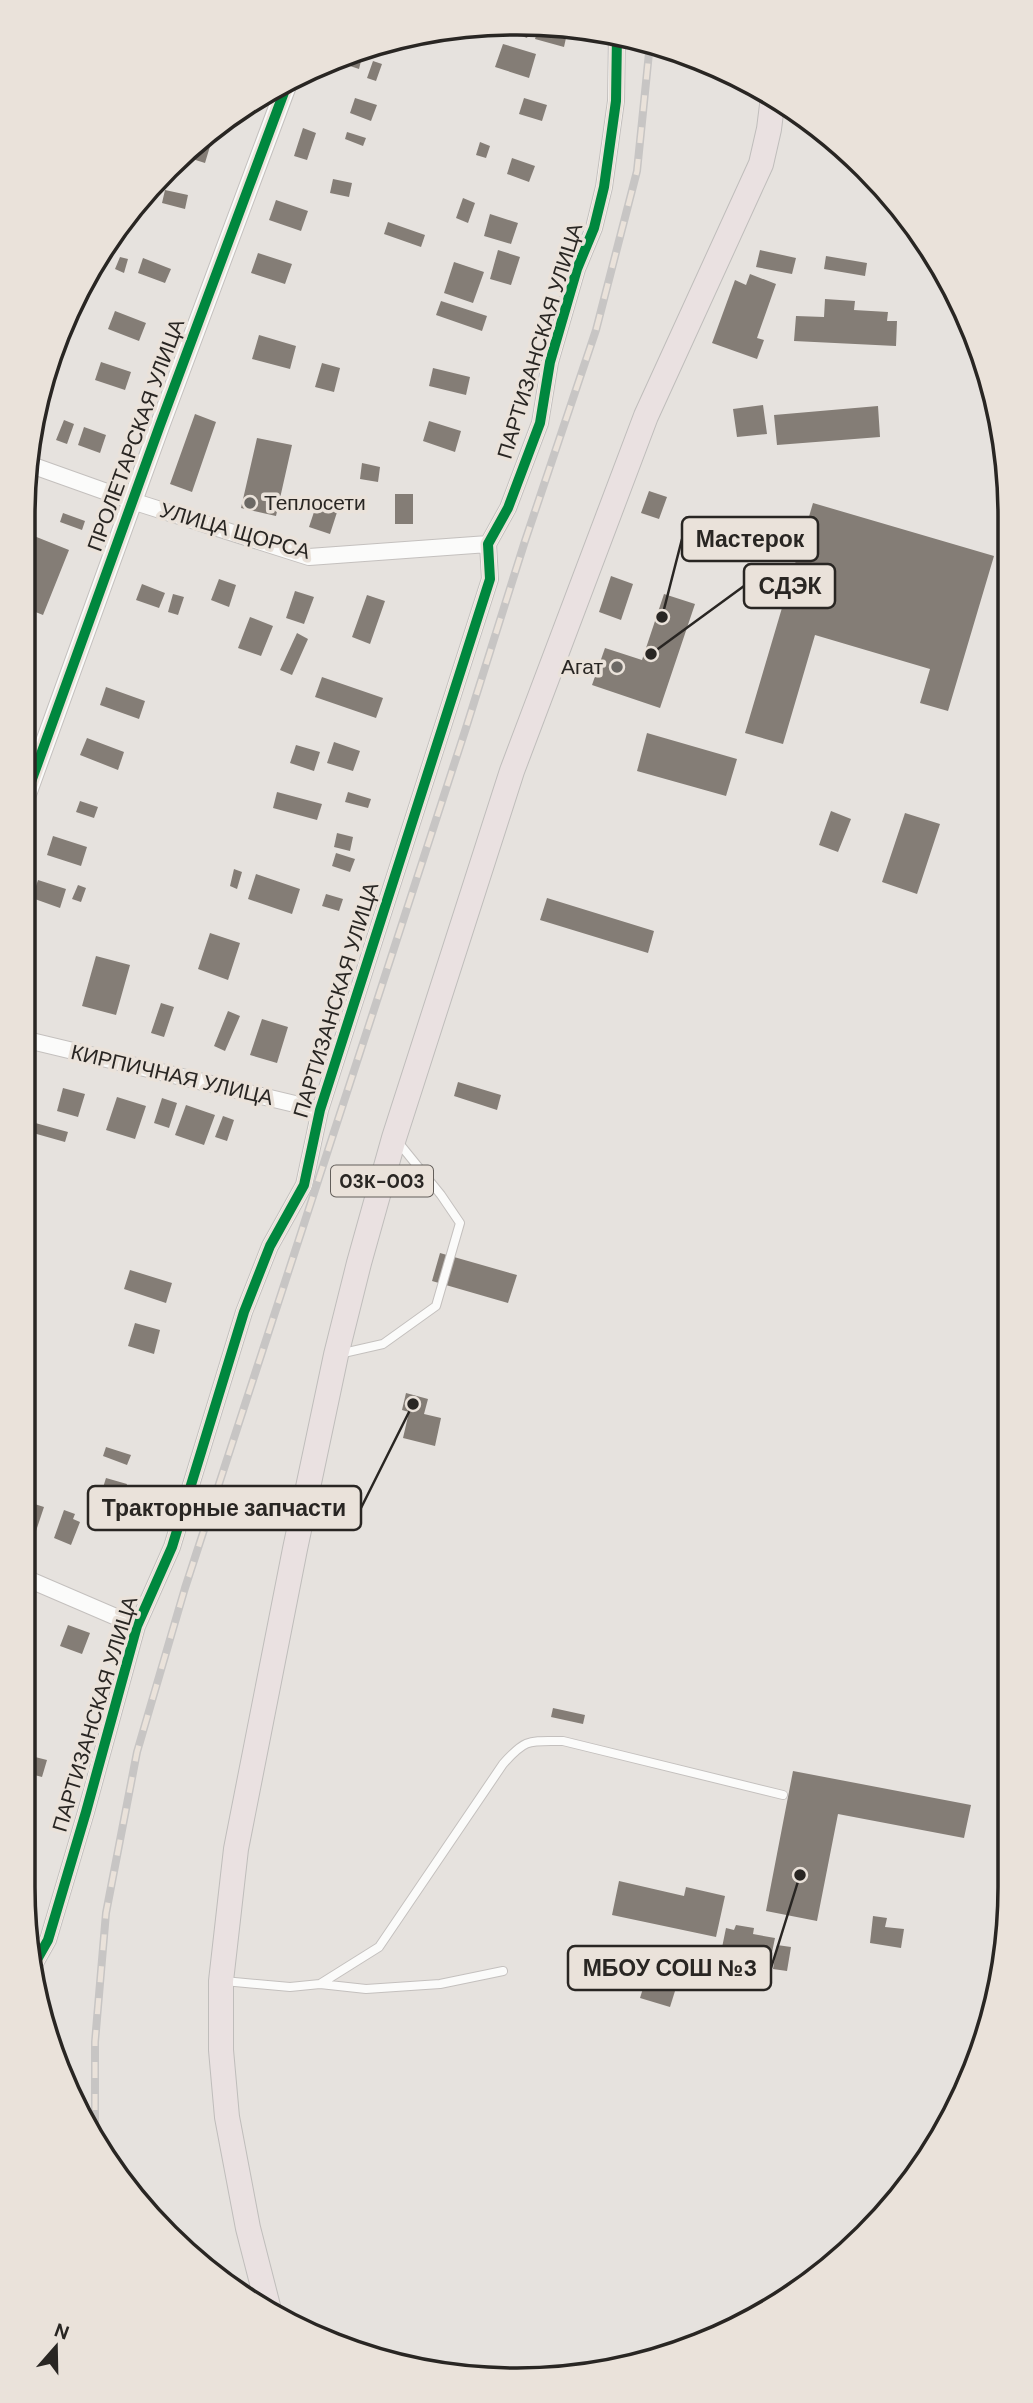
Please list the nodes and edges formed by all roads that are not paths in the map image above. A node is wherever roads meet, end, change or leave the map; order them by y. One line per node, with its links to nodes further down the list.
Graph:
1 (617, 46): 6 (street, ПАРТИЗАНСКАЯ УЛИЦА)
2 (282, 97): 5 (street, ПРОЛЕТАРСКАЯ УЛИЦА)
3 (772, 109): 10 (main road, 03К-003)
4 (38, 467): 5 (street, УЛИЦА ЩОРСА)
5 (132, 501): 6 (street, УЛИЦА ЩОРСА); 7 (street, ПРОЛЕТАРСКАЯ УЛИЦА)
6 (488, 544): 9 (street, ПАРТИЗАНСКАЯ УЛИЦА)
7 (35, 771)
8 (35, 1042): 9 (street, КИРПИЧНАЯ УЛИЦА)
9 (320, 1110): 13 (street, ПАРТИЗАНСКАЯ УЛИЦА)
10 (394, 1138): 11 (main road, 03К-003); 11 (lane)
11 (336, 1355): 17 (main road, 03К-003)
12 (35, 1582): 13 (street)
13 (137, 1626): 15 (street, ПАРТИЗАНСКАЯ УЛИЦА)
14 (783, 1795): 18 (lane)
15 (40, 1954)
16 (503, 1971): 18 (lane)
17 (221, 1981): 18 (lane); 19 (main road, 03К-003)
18 (320, 1983)
19 (266, 2297)

